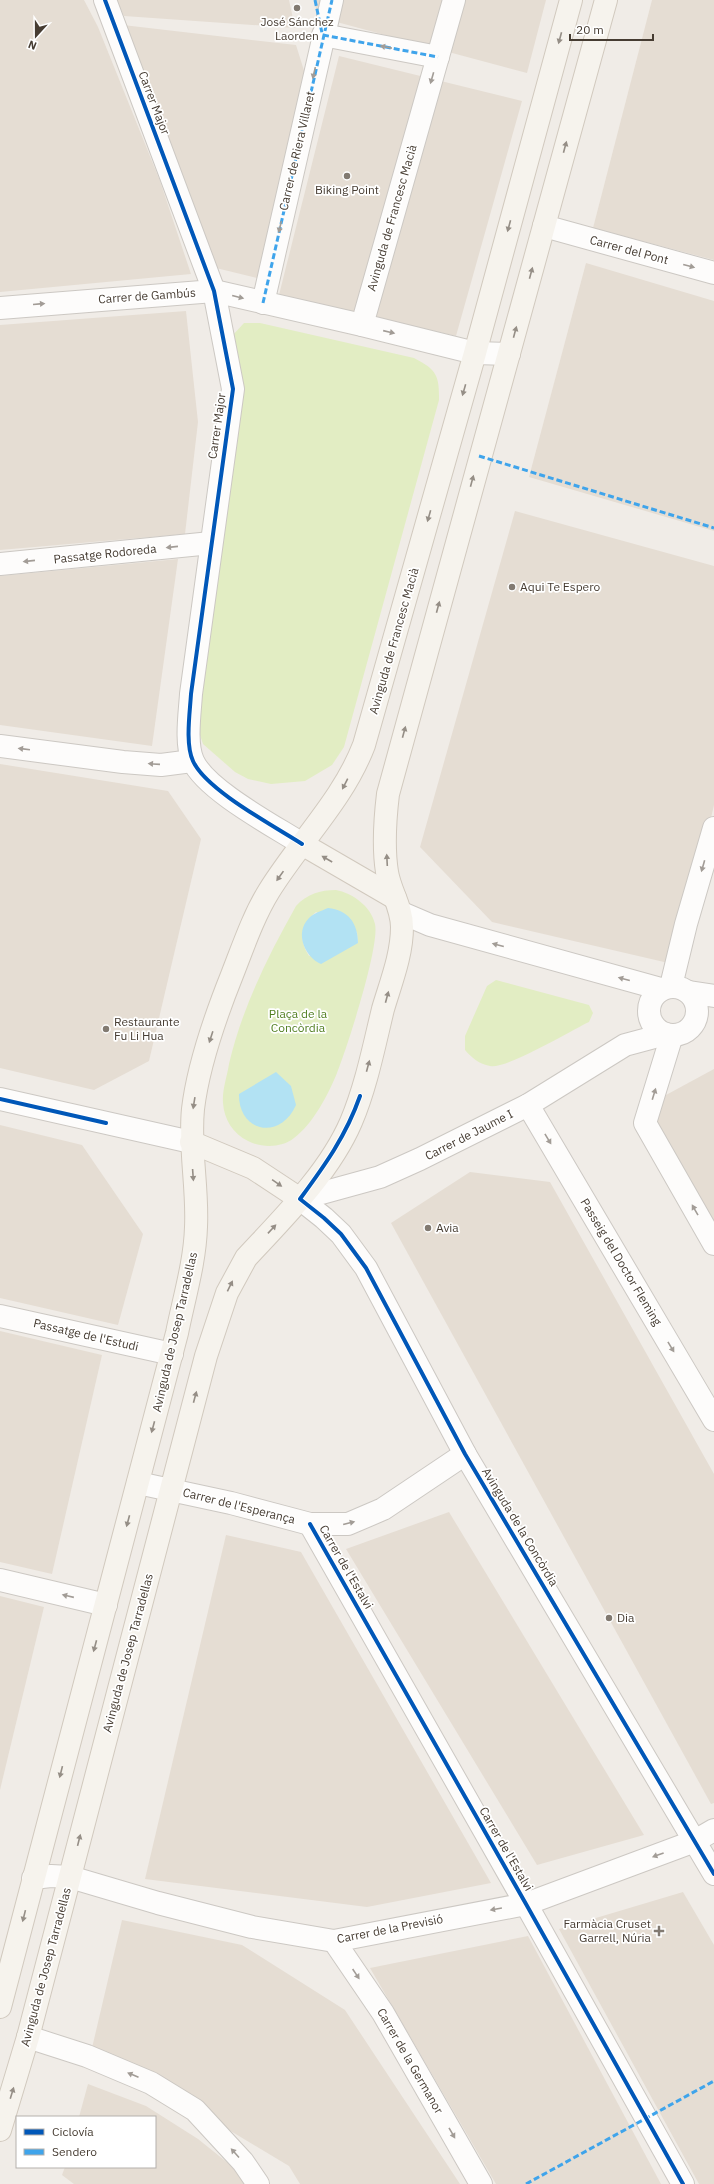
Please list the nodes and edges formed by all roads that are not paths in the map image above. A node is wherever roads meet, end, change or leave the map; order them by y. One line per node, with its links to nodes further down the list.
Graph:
1 (105, 0): 11 (street, Carrer Major)
2 (315, 0): 7 (street, Carrer de Riera Villaret)
3 (332, 0): 7 (street)
4 (454, 0): 8 (street, Avinguda de Francesc Macià)
5 (571, 0): 15 (main road, Avinguda de Francesc Macià, one-way to 15)
6 (606, 0): 9 (main road, one-way to 6)
7 (323, 35): 8 (street, one-way to 7); 12 (street, Carrer de Riera Villaret, one-way to 12)
8 (438, 57): 14 (street, Avinguda de Francesc Macià, one-way to 14)
9 (544, 226): 10 (street, Carrer del Pont, one-way to 10); 16 (main road, one-way to 9)
10 (714, 273)
11 (214, 291): 12 (street, Carrer de Gambús, one-way to 12); 13 (street, Carrer de Gambús, one-way to 11); 17 (street, Carrer Major)
12 (263, 303): 14 (street, Carrer de Gambús)
13 (0, 308)
14 (362, 326): 15 (street, one-way to 15)
15 (475, 353): 16 (street); 22 (main road, Avinguda de Francesc Macià, one-way to 22)
16 (509, 354): 23 (main road, one-way to 16)
17 (211, 544): 18 (street, Passatge Rodoreda, one-way to 18); 20 (street, Carrer Major)
18 (0, 564)
19 (0, 746): 20 (street, one-way to 19)
20 (192, 761): 22 (street)
21 (714, 828): 24 (street, one-way to 24)
22 (302, 844): 23 (main road, one-way to 22); 32 (main road, one-way to 32)
23 (398, 905): 24 (street, one-way to 23); 33 (main road, one-way to 23)
24 (674, 989): 25 (street); 26 (street); 28 (street)
25 (714, 996)
26 (648, 1014): 28 (street); 29 (street, Carrer de Jaume I)
27 (714, 1019): 28 (street, Carrer de Jaume I)
28 (676, 1032): 29 (street, Carrer de Jaume I); 34 (street, one-way to 28)
29 (625, 1045): 31 (street, Carrer de Jaume I)
30 (0, 1099): 32 (street)
31 (528, 1105): 33 (street, Carrer de Jaume I); 37 (street, Passeig del Doctor Fleming, one-way to 37)
32 (191, 1142): 33 (main road, one-way to 33); 36 (main road, Avinguda de Josep Tarradellas, one-way to 36)
33 (300, 1199): 38 (street, Avinguda de la Concòrdia); 40 (main road, Avinguda de Josep Tarradellas, one-way to 33)
34 (714, 1244)
35 (0, 1316): 36 (street, Passatge de l'Estudi)
36 (172, 1354): 39 (main road, Avinguda de Josep Tarradellas, one-way to 39)
37 (714, 1420)
38 (464, 1454): 41 (street, Carrer de l'Esperança, one-way to 38); 45 (street, Avinguda de la Concòrdia)
39 (138, 1483): 40 (street, Carrer de l'Esperança); 43 (main road, Avinguda de Josep Tarradellas, one-way to 43)
40 (170, 1489): 41 (street, Carrer de l'Esperança); 47 (main road, Avinguda de Josep Tarradellas, one-way to 40)
41 (310, 1524): 49 (street, Carrer de l'Estalvi)
42 (0, 1580): 43 (street, one-way to 42)
43 (106, 1605): 48 (main road, Avinguda de Josep Tarradellas, one-way to 48)
44 (714, 1830): 45 (street, Carrer de la Previsió)
45 (695, 1841): 46 (street, Avinguda de la Concòrdia); 49 (street, Carrer de la Previsió, one-way to 49)
46 (714, 1874)
47 (70, 1877): 48 (street, Carrer de la Previsió); 50 (street, Carrer de la Previsió); 52 (main road, Avinguda de Josep Tarradellas)
48 (34, 1878): 51 (main road, Avinguda de Josep Tarradellas, one-way to 51)
49 (526, 1904): 50 (street, Carrer de la Previsió, one-way to 50); 56 (street, Carrer de l'Estalvi)
50 (334, 1941): 55 (street, Carrer de la Germanor, one-way to 55)
51 (2, 1996)
52 (28, 2037): 53 (main road, Avinguda de Josep Tarradellas, one-way to 52); 54 (street, one-way to 52)
53 (0, 2130)
54 (258, 2184)
55 (481, 2184)
56 (683, 2184)

